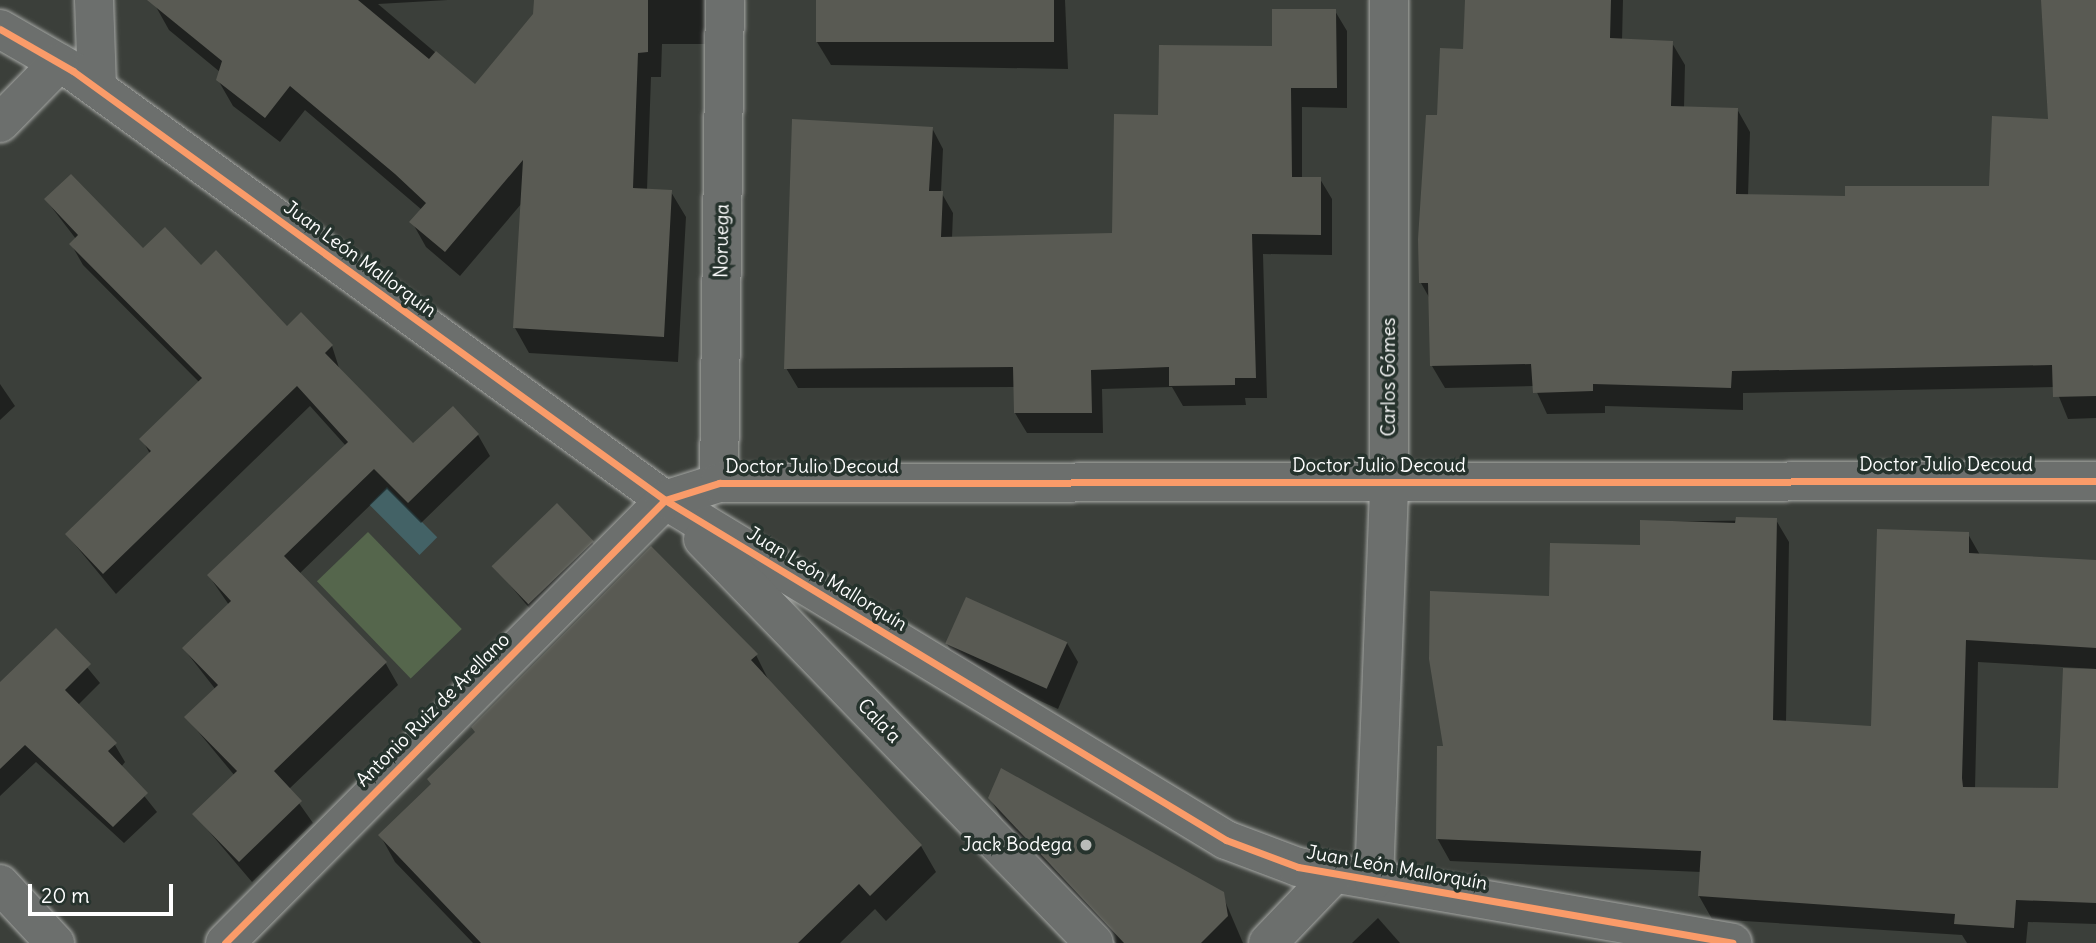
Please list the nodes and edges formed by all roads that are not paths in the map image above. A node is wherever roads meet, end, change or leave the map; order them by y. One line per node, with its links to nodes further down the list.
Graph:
1 (94, 0): 6 (street)
2 (725, 0): 10 (street, Noruega)
3 (1389, 0): 9 (street, Carlos Gómes)
4 (0, 29): 5 (street, Juan León Mallorquín)
5 (59, 63): 6 (street, Juan León Mallorquín); 7 (street)
6 (97, 88): 11 (street, Juan León Mallorquín)
7 (0, 123)
8 (2096, 481): 9 (street, Doctor Julio Decoud)
9 (1389, 482): 10 (street, Doctor Julio Decoud); 13 (street, Carlos Gómes)
10 (719, 483): 11 (street, Doctor Julio Decoud)
11 (665, 500): 12 (street, Juan León Mallorquín); 16 (street, Antonio Ruiz de Arellano); 17 (street, Cala'a)
12 (1334, 874): 13 (street, Juan León Mallorquín); 18 (street)
13 (1374, 880): 19 (street, Juan León Mallorquín)
14 (0, 884): 15 (street)
15 (55, 943)
16 (225, 943)
17 (1094, 943)
18 (1268, 943)
19 (1732, 943)

